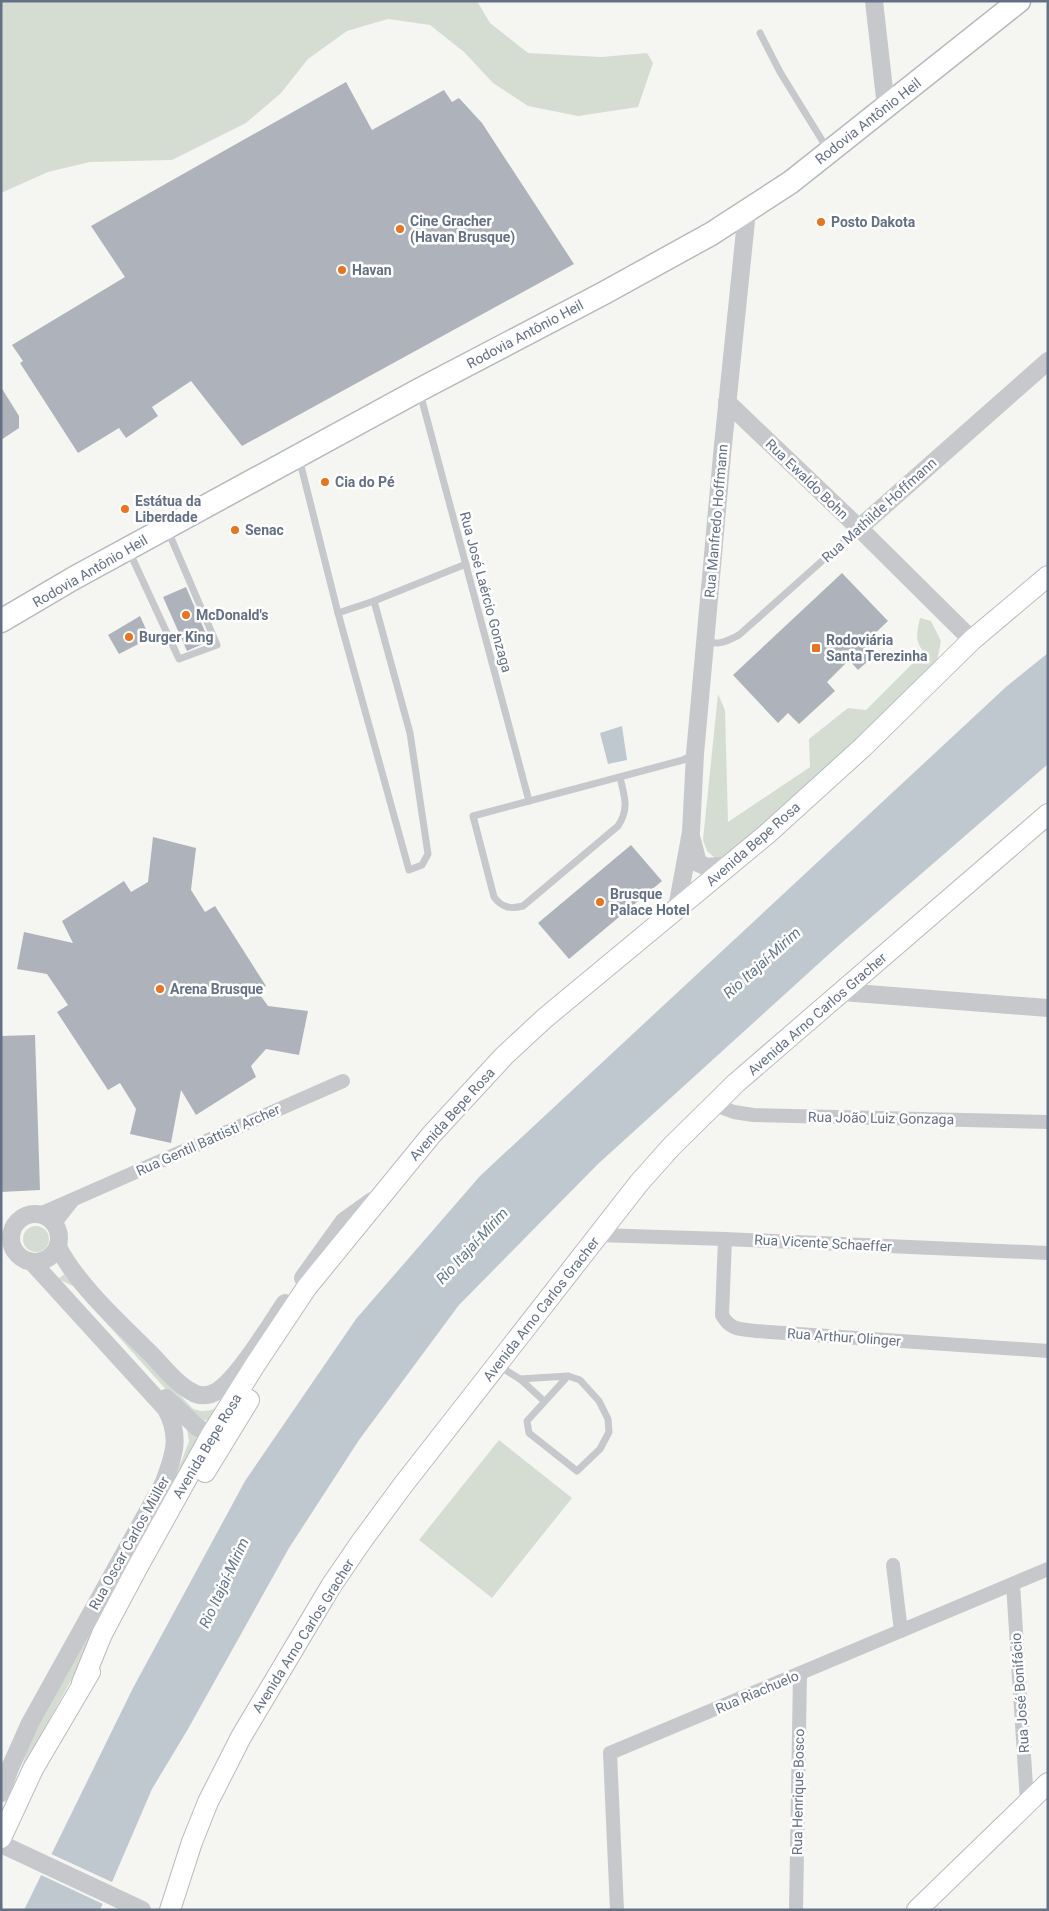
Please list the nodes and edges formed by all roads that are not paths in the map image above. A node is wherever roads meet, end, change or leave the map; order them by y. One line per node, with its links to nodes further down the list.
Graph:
1 (874, 1): 4 (street)
2 (1019, 1): 4 (main road, Rodovia Antônio Heil)
3 (760, 33): 5 (lane)
4 (886, 107): 5 (main road, Rodovia Antônio Heil)
5 (829, 152): 6 (main road, Rodovia Antônio Heil)
6 (747, 211): 8 (main road, Rodovia Antônio Heil); 9 (street, Rua Manfredo Hoffmann)
7 (1048, 361): 12 (street, Rua Mathilde Hoffmann)
8 (419, 390): 10 (main road, Rodovia Antônio Heil); 14 (lane, Rua José Laércio Gonzaga)
9 (727, 402): 12 (street, Rua Ewaldo Bohn); 20 (street, Rua Manfredo Hoffmann)
10 (298, 456): 11 (main road, Rodovia Antônio Heil); 17 (lane)
11 (166, 528): 13 (main road, Rodovia Antônio Heil); 13 (lane)
12 (859, 528): 19 (street, Rua Ewaldo Bohn); 20 (lane, Rua Mathilde Hoffmann)
13 (128, 549): 18 (main road, Rodovia Antônio Heil)
14 (466, 564): 16 (lane); 23 (lane, Rua José Laércio Gonzaga)
15 (1048, 576): 19 (main road, Avenida Bepe Rosa)
16 (374, 601): 17 (lane); 17 (lane)
17 (338, 612)
18 (1, 621)
19 (972, 640): 26 (main road, Avenida Bepe Rosa)
20 (705, 641): 21 (street, Rua Manfredo Hoffmann)
21 (695, 754): 22 (lane); 25 (street, Rua Manfredo Hoffmann)
22 (620, 777): 23 (lane); 23 (lane)
23 (530, 801)
24 (1048, 814): 28 (main road, Avenida Arno Carlos Gracher)
25 (691, 832): 26 (street, Rua Manfredo Hoffmann); 27 (street, Rua Manfredo Hoffmann)
26 (729, 865): 27 (main road, Avenida Bepe Rosa)
27 (677, 908): 33 (main road, Avenida Bepe Rosa)
28 (842, 992): 29 (street); 31 (main road, Avenida Arno Carlos Gracher)
29 (1048, 1008)
30 (343, 1081): 34 (street, Rua Gentil Battisti Archer)
31 (715, 1105): 32 (street, Rua João Luiz Gonzaga); 40 (main road, Avenida Arno Carlos Gracher)
32 (1048, 1122)
33 (386, 1190): 39 (main road, Avenida Bepe Rosa); 43 (street)
34 (73, 1199): 35 (street, Rua Gentil Battisti Archer); 38 (street, Rua Gentil Battisti Archer)
35 (40, 1214): 36 (street); 38 (street)
36 (20, 1218): 37 (street); 41 (street)
37 (1, 1219)
38 (55, 1223): 43 (street)
39 (359, 1225): 51 (main road, Avenida Bepe Rosa); 53 (main road, Avenida Bepe Rosa)
40 (598, 1235): 42 (street, Rua Vicente Schaeffer); 48 (main road, Avenida Arno Carlos Gracher)
41 (6, 1238): 45 (street)
42 (725, 1238): 44 (street, Rua Vicente Schaeffer); 47 (street, Rua Arthur Olinger)
43 (58, 1247): 45 (street)
44 (1048, 1253)
45 (32, 1262): 46 (street, Rua Oscar Carlos Müller)
46 (55, 1288): 53 (street, Rua Oscar Carlos Müller); 61 (street, Rua Oscar Carlos Müller)
47 (1048, 1351)
48 (497, 1365): 50 (lane); 66 (main road, Avenida Arno Carlos Gracher)
49 (568, 1376): 50 (lane); 52 (lane); 52 (lane)
50 (520, 1379): 52 (lane)
51 (260, 1382): 53 (main road); 59 (main road, Avenida Bepe Rosa)
52 (544, 1402)
53 (211, 1435): 59 (main road, Avenida Bepe Rosa)
54 (893, 1566): 57 (street)
55 (1048, 1569): 56 (street, Rua Riachuelo)
56 (1013, 1584): 57 (street, Rua Riachuelo); 62 (street, Rua José Bonifácio)
57 (901, 1631): 58 (street, Rua Riachuelo)
58 (800, 1674): 67 (street, Rua Riachuelo); 68 (street, Rua Henrique Bosco)
59 (82, 1684): 63 (main road, Avenida Bepe Rosa)
60 (1048, 1783): 62 (main road)
61 (1, 1793)
62 (1027, 1802): 69 (main road)
63 (1, 1838)
64 (1, 1844): 65 (street)
65 (142, 1910)
66 (170, 1910)
67 (617, 1910)
68 (796, 1910)
69 (917, 1910)

